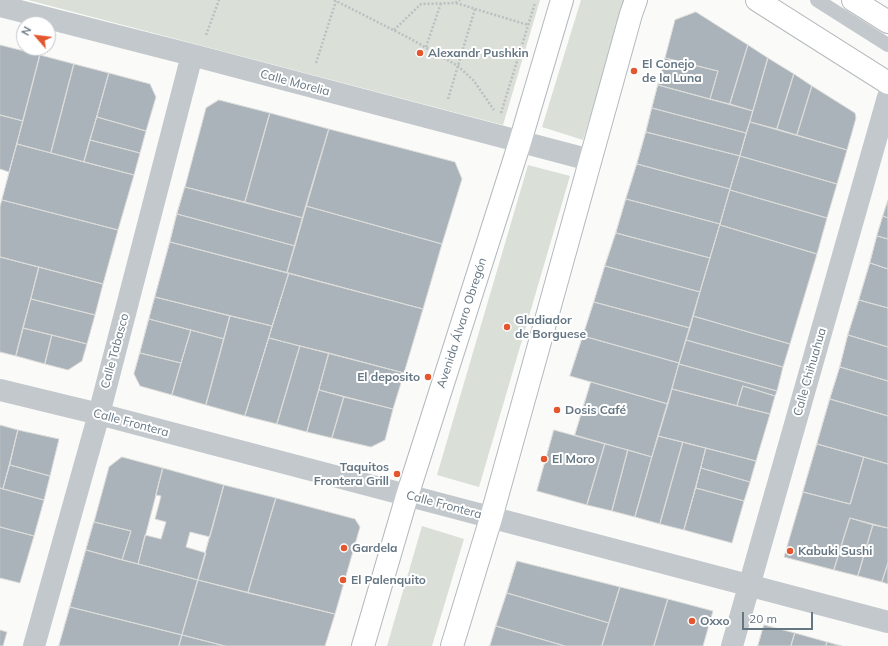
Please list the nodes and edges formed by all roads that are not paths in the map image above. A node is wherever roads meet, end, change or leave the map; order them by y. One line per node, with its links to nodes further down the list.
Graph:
1 (562, 0): 12 (main road, Avenida Álvaro Obregón)
2 (636, 0): 13 (main road)
3 (757, 0): 10 (main road)
4 (817, 0): 8 (lane)
5 (853, 0): 7 (main road)
6 (0, 6): 9 (street, Calle Morelia)
7 (888, 22)
8 (888, 45)
9 (192, 55): 12 (street, Calle Morelia); 15 (street, Calle Tabasco)
10 (888, 83)
11 (888, 97): 18 (street, Calle Chihuahua)
12 (520, 142): 13 (street, Calle Morelia); 16 (main road, Avenida Álvaro Obregón)
13 (590, 160): 17 (main road)
14 (0, 390): 15 (street, Calle Frontera)
15 (99, 414): 16 (street, Calle Frontera); 20 (street, Calle Tabasco)
16 (407, 496): 17 (street, Calle Frontera); 21 (main road, Avenida Álvaro Obregón)
17 (491, 518): 18 (street, Calle Frontera); 22 (main road)
18 (750, 585): 19 (street, Calle Frontera); 23 (street, Calle Chihuahua)
19 (888, 622)
20 (34, 646)
21 (363, 646)
22 (452, 646)
23 (732, 646)

